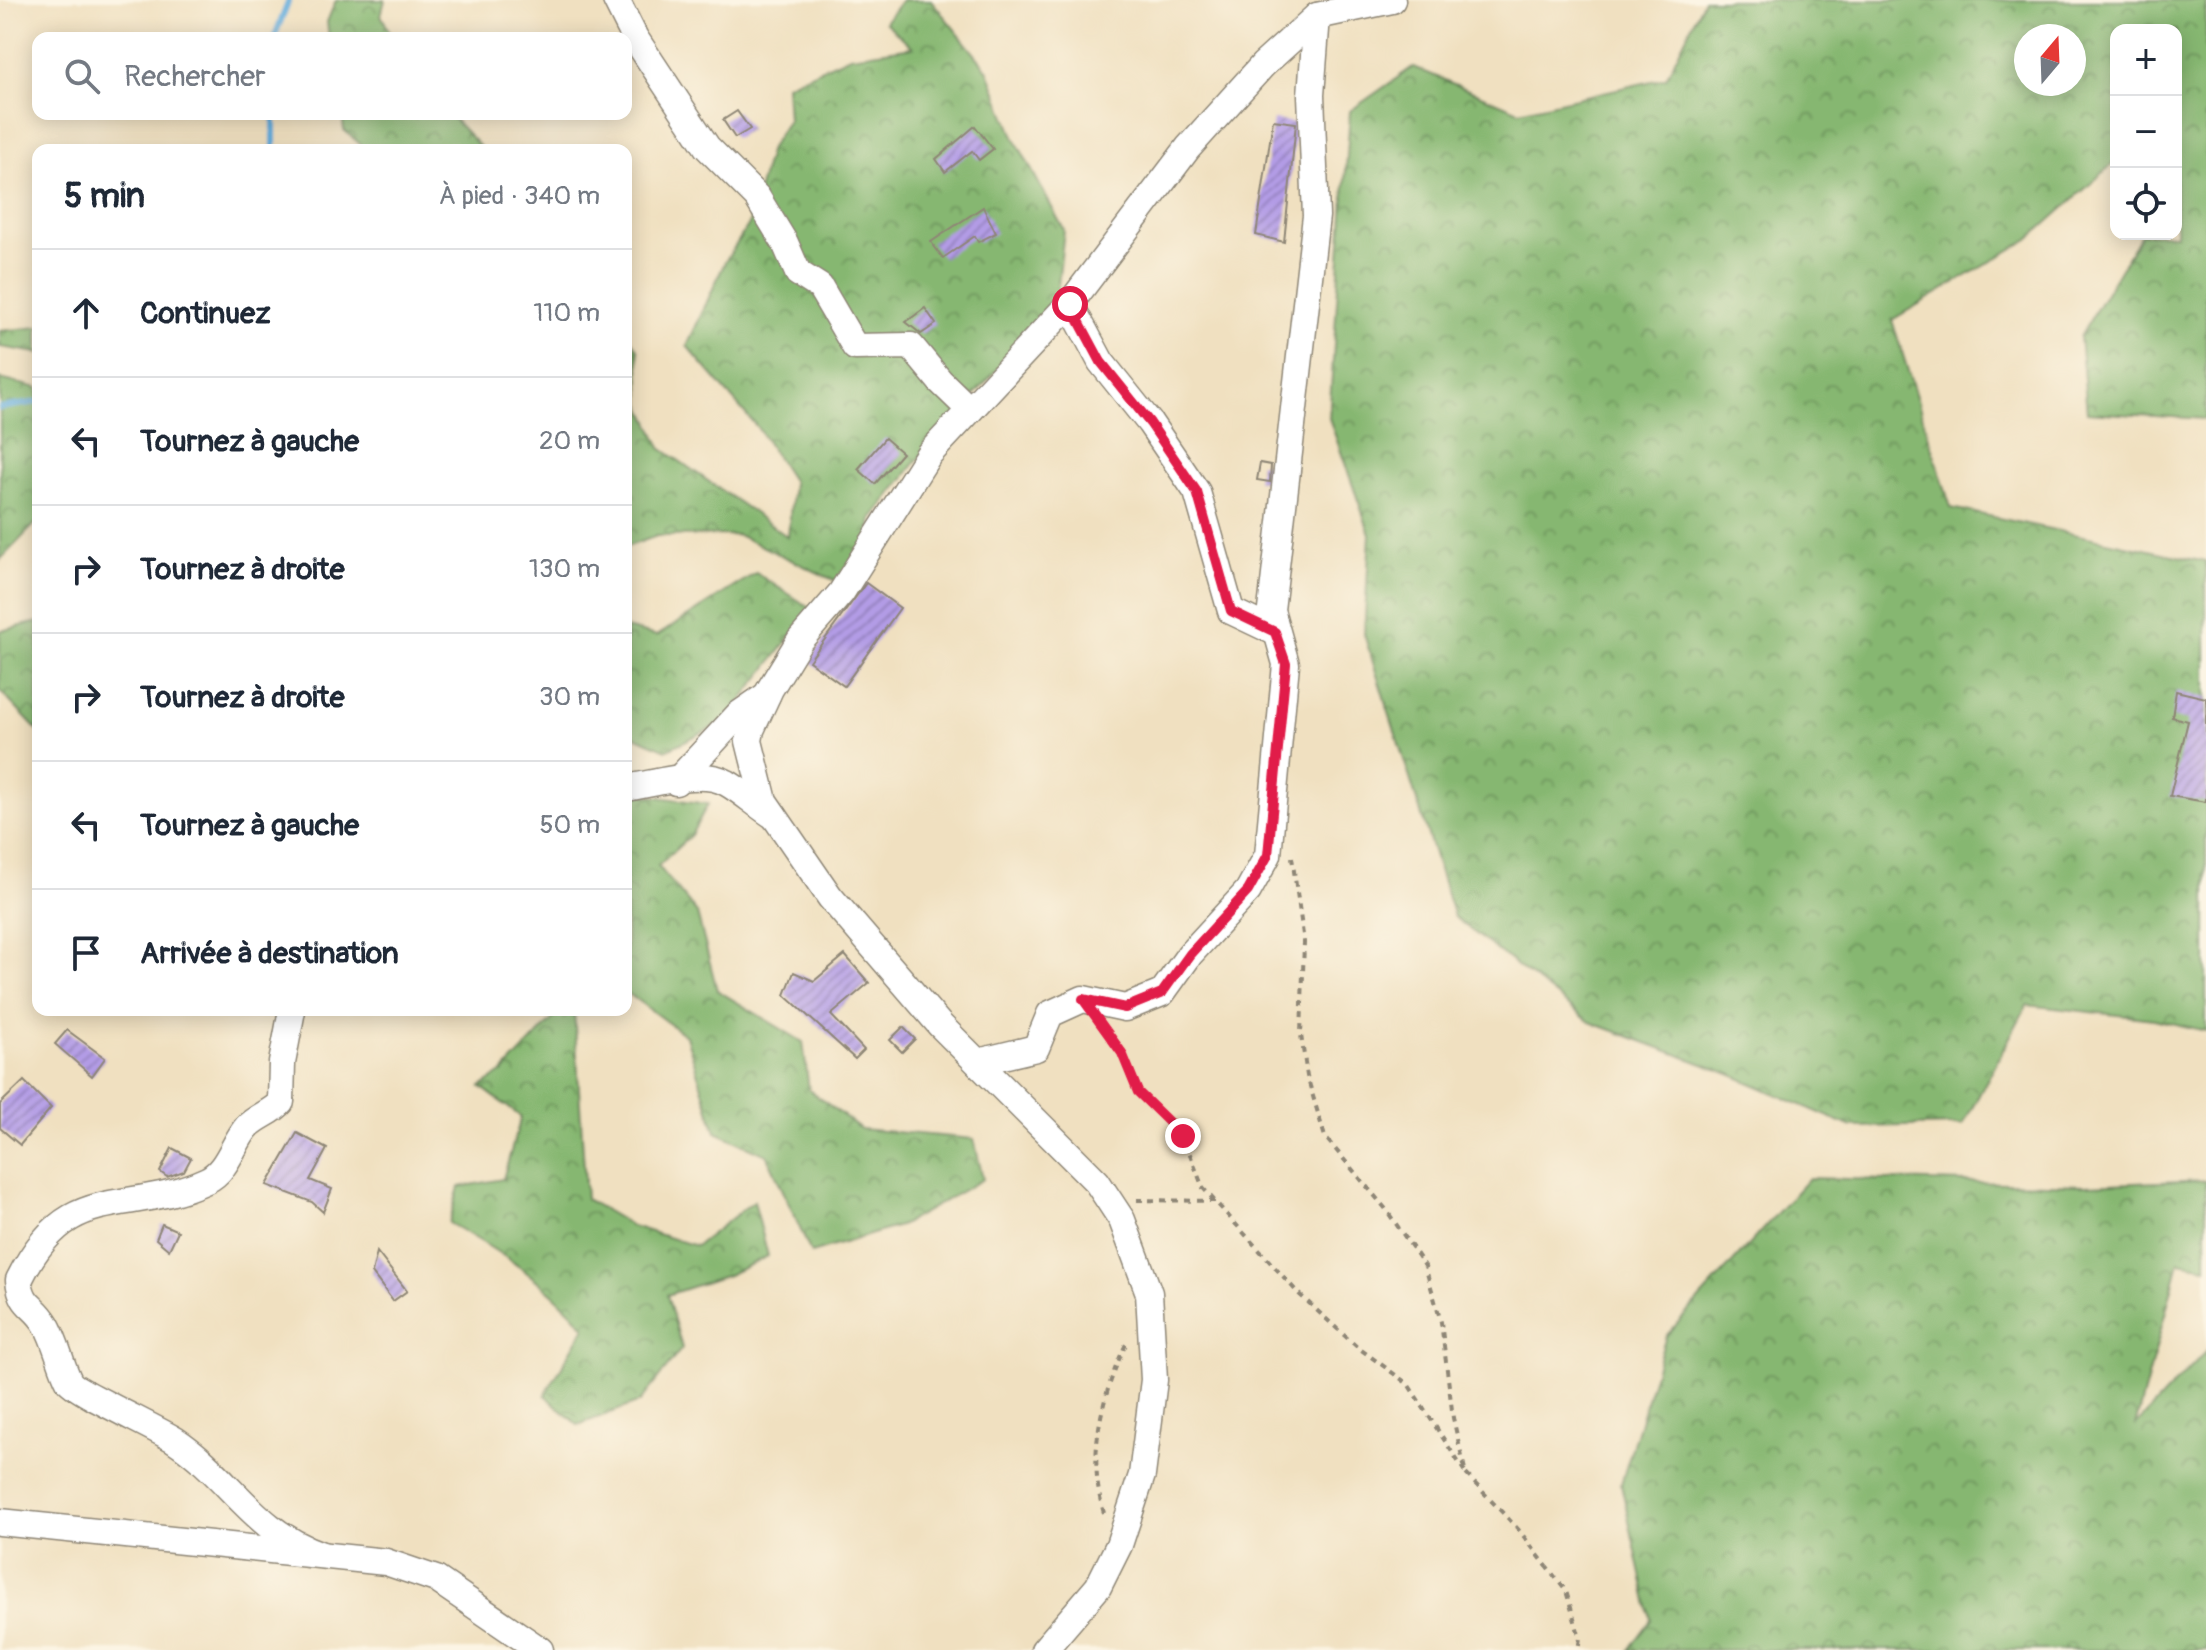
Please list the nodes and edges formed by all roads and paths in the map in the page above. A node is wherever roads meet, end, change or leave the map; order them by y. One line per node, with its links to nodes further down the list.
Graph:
1 (616, 0): 5 (street)
2 (1392, 0): 3 (street)
3 (1317, 16): 4 (street); 6 (street)
4 (1070, 304): 5 (street); 6 (street)
5 (970, 410): 7 (street)
6 (1275, 632): 12 (street)
7 (767, 695): 8 (street); 10 (street)
8 (676, 782): 9 (street); 10 (street)
9 (632, 787)
10 (774, 816): 14 (street)
11 (1291, 856): 18 (path)
12 (1083, 999): 14 (street); 16 (path)
13 (291, 1016): 21 (street)
14 (978, 1062): 15 (street)
15 (1109, 1200): 16 (path); 20 (street)
16 (1215, 1201): 18 (path)
17 (1133, 1331): 20 (path)
18 (1466, 1474): 24 (path)
19 (0, 1522): 21 (street)
20 (1119, 1545): 23 (street)
21 (322, 1555): 22 (street)
22 (540, 1650)
23 (1044, 1650)
24 (1578, 1650)

